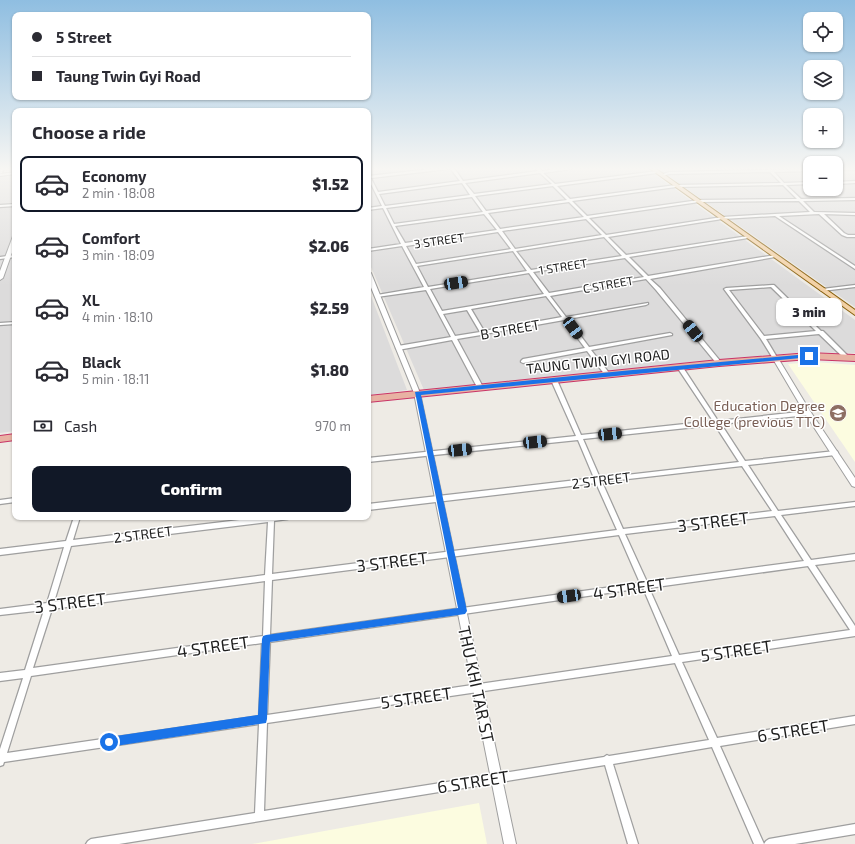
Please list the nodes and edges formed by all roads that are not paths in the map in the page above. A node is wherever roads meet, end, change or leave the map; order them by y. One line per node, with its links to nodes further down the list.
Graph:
1 (384, 207): 15 (street)
2 (481, 207): 8 (street)
3 (525, 207): 8 (street)
4 (575, 207): 13 (street)
5 (657, 207): 13 (street, 3 STREET)
6 (708, 207): 14 (main road)
7 (808, 207): 9 (street)
8 (486, 213): 15 (street); 16 (street)
9 (813, 213): 10 (street); 12 (street)
10 (820, 213): 11 (street); 18 (street)
11 (855, 214)
12 (777, 216): 14 (street); 30 (street)
13 (586, 218): 16 (street, 3 STREET); 17 (street)
14 (722, 218): 17 (street); 19 (main road)
15 (393, 225): 20 (street)
16 (499, 231): 20 (street, 3 STREET); 23 (street)
17 (604, 236): 23 (street); 25 (street)
18 (855, 236)
19 (748, 237): 25 (street, 1 STREET); 26 (main road)
20 (404, 245): 22 (street, 3 STREET); 29 (street)
21 (12, 246): 27 (street)
22 (371, 250)
23 (514, 250): 29 (street); 31 (street)
24 (12, 256): 27 (street)
25 (625, 256): 31 (street, 1 STREET); 33 (street)
26 (776, 256): 33 (street, C STREET); 37 (main road)
27 (8, 257): 28 (street); 32 (street)
28 (0, 258)
29 (415, 265): 36 (street)
30 (855, 268)
31 (530, 271): 36 (street, 1 STREET); 38 (street)
32 (0, 278)
33 (647, 278): 38 (street, C STREET); 58 (street)
34 (371, 281): 39 (street, THU KHI TAR ST)
35 (855, 286): 37 (street)
36 (427, 288): 39 (street, 1 STREET); 42 (street)
37 (822, 290): 43 (main road)
38 (548, 295): 41 (street, C STREET); 44 (street)
39 (377, 296): 52 (street, THU KHI TAR ST)
40 (646, 304): 44 (street, B STREET)
41 (468, 308): 42 (street, C STREET); 48 (street)
42 (440, 313): 51 (street)
43 (855, 313)
44 (566, 319): 48 (street, B STREET); 53 (street)
45 (12, 323): 46 (street)
46 (0, 324)
47 (821, 332): 50 (street); 50 (street); 54 (street)
48 (483, 334): 51 (street, B STREET)
49 (670, 334): 53 (street)
50 (763, 338): 56 (street)
51 (454, 339): 52 (street, B STREET); 62 (street)
52 (398, 348): 63 (street, THU KHI TAR ST)
53 (587, 348): 57 (street); 60 (street)
54 (846, 357): 55 (highway, TAUNG TWIN GYI ROAD); 56 (highway, TAUNG TWIN GYI ROAD)
55 (855, 358)
56 (776, 359): 58 (highway, TAUNG TWIN GYI ROAD); 65 (street)
57 (523, 361)
58 (719, 363): 59 (highway, TAUNG TWIN GYI ROAD)
59 (680, 367): 60 (highway, TAUNG TWIN GYI ROAD); 66 (street)
60 (607, 374): 61 (highway, TAUNG TWIN GYI ROAD)
61 (554, 380): 62 (highway, TAUNG TWIN GYI ROAD); 68 (street)
62 (480, 387): 63 (highway, TAUNG TWIN GYI ROAD)
63 (418, 393): 64 (highway, TAUNG TWIN GYI ROAD); 70 (street, THU KHI TAR ST)
64 (371, 399)
65 (808, 413): 66 (street); 71 (street)
66 (717, 422): 68 (street); 73 (street)
67 (12, 437): 69 (highway)
68 (580, 437): 70 (street); 74 (street)
69 (0, 439)
70 (430, 453): 72 (street); 76 (street, THU KHI TAR ST)
71 (835, 453): 73 (street, 2 STREET); 75 (street)
72 (371, 460)
73 (744, 464): 74 (street, 2 STREET); 81 (street)
74 (598, 480): 76 (street, 2 STREET); 85 (street)
75 (855, 484)
76 (439, 499): 80 (street, 2 STREET); 88 (street, THU KHI TAR ST)
77 (12, 500): 78 (street)
78 (0, 502)
79 (855, 504): 81 (street, 3 STREET)
80 (371, 507)
81 (778, 514): 85 (street, 3 STREET); 90 (street)
82 (76, 520): 86 (street)
83 (255, 520): 86 (street, 2 STREET)
84 (271, 520): 91 (street)
85 (622, 532): 88 (street, 3 STREET); 92 (street)
86 (69, 543): 87 (street, 2 STREET); 93 (street)
87 (0, 552)
88 (450, 554): 91 (street, 3 STREET); 94 (street, THU KHI TAR ST)
89 (855, 557): 90 (street, 4 STREET)
90 (810, 563): 92 (street, 4 STREET); 96 (street)
91 (268, 577): 93 (street, 3 STREET); 97 (street)
92 (645, 585): 94 (street, 4 STREET); 98 (street)
93 (50, 605): 95 (street, 3 STREET); 99 (street)
94 (462, 611): 97 (street, 4 STREET); 101 (street, THU KHI TAR ST)
95 (0, 612)
96 (855, 632): 98 (street, 5 STREET)
97 (266, 639): 99 (street, 4 STREET); 102 (street)
98 (677, 658): 101 (street, 5 STREET); 104 (street)
99 (29, 672): 100 (street, 4 STREET); 106 (street)
100 (0, 677)
101 (478, 687): 102 (street, 5 STREET); 107 (street, THU KHI TAR ST)
102 (262, 719): 106 (street, 5 STREET); 108 (street)
103 (855, 720): 104 (street, 6 STREET)
104 (714, 742): 105 (street, 6 STREET); 113 (street)
105 (607, 759): 107 (street, 6 STREET); 112 (street)
106 (0, 760)
107 (497, 778): 108 (street, 6 STREET); 111 (street, THU KHI TAR ST)
108 (259, 817): 110 (street, 6 STREET)
109 (855, 828): 114 (street)
110 (91, 844)
111 (510, 844)
112 (633, 844)
113 (759, 844)
114 (769, 844)

